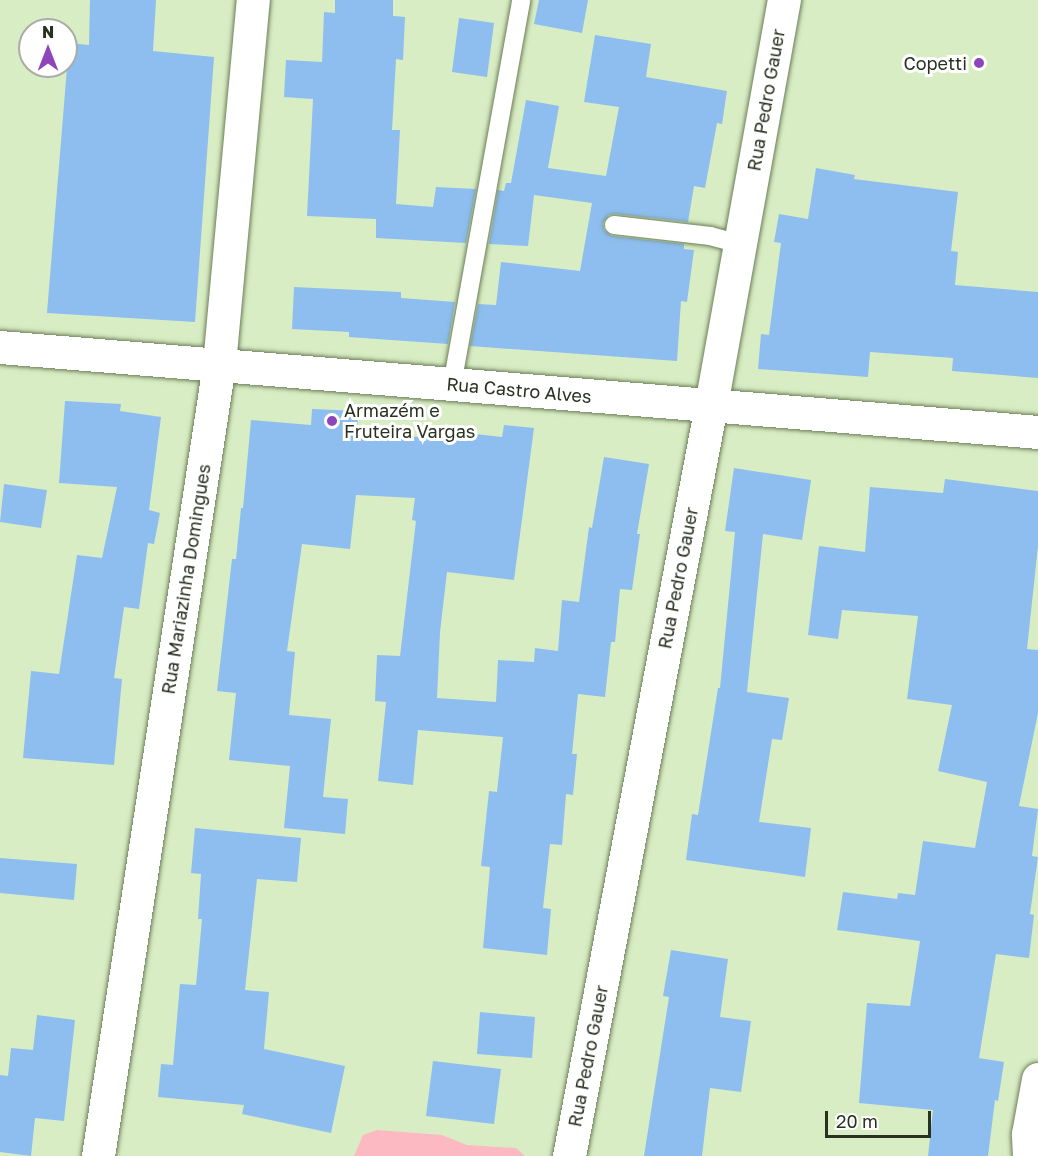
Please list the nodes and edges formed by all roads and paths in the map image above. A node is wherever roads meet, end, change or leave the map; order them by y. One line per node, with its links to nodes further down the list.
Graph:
1 (253, 0): 7 (street, Rua Mariazinha Domingues)
2 (521, 0): 8 (lane)
3 (784, 0): 5 (street, Rua Pedro Gauer)
4 (614, 225): 5 (lane)
5 (740, 244): 9 (street, Rua Pedro Gauer)
6 (0, 347): 7 (street, Rua Castro Alves)
7 (219, 364): 8 (street, Rua Castro Alves); 12 (street, Rua Mariazinha Domingues)
8 (452, 385): 9 (street, Rua Castro Alves)
9 (711, 405): 10 (street, Rua Castro Alves); 13 (street, Rua Pedro Gauer)
10 (1038, 432)
11 (1038, 1078): 14 (street)
12 (98, 1156)
13 (569, 1156)
14 (1029, 1156)

